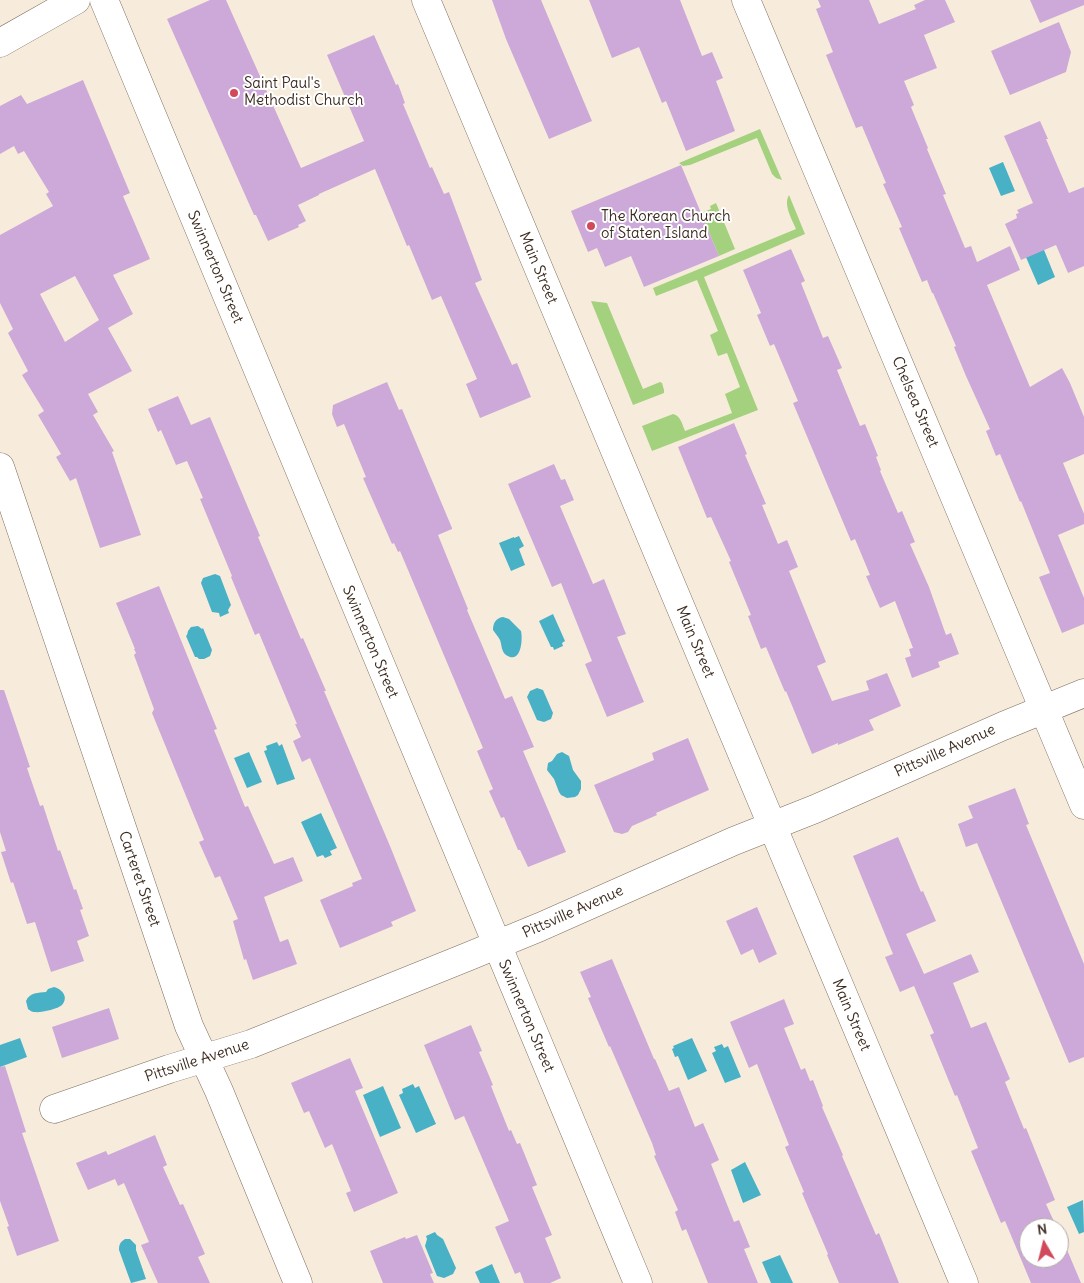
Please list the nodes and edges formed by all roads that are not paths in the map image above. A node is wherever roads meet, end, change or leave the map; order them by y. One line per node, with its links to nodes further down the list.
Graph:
1 (76, 0): 5 (street)
2 (104, 0): 11 (street, Swinnerton Street)
3 (426, 0): 10 (street, Main Street)
4 (746, 0): 8 (street, Chelsea Street)
5 (1, 39)
6 (0, 468): 12 (street, Carteret Street)
7 (1084, 693): 8 (street, Pittsville Avenue)
8 (1044, 709): 9 (street, Chelsea Street); 10 (street, Pittsville Avenue)
9 (1084, 805)
10 (772, 826): 11 (street, Pittsville Avenue); 16 (street, Main Street)
11 (496, 945): 12 (street, Pittsville Avenue); 15 (street, Swinnerton Street)
12 (204, 1059): 13 (street, Pittsville Avenue); 14 (street, Carteret Street)
13 (54, 1109)
14 (298, 1283)
15 (638, 1283)
16 (964, 1283)

